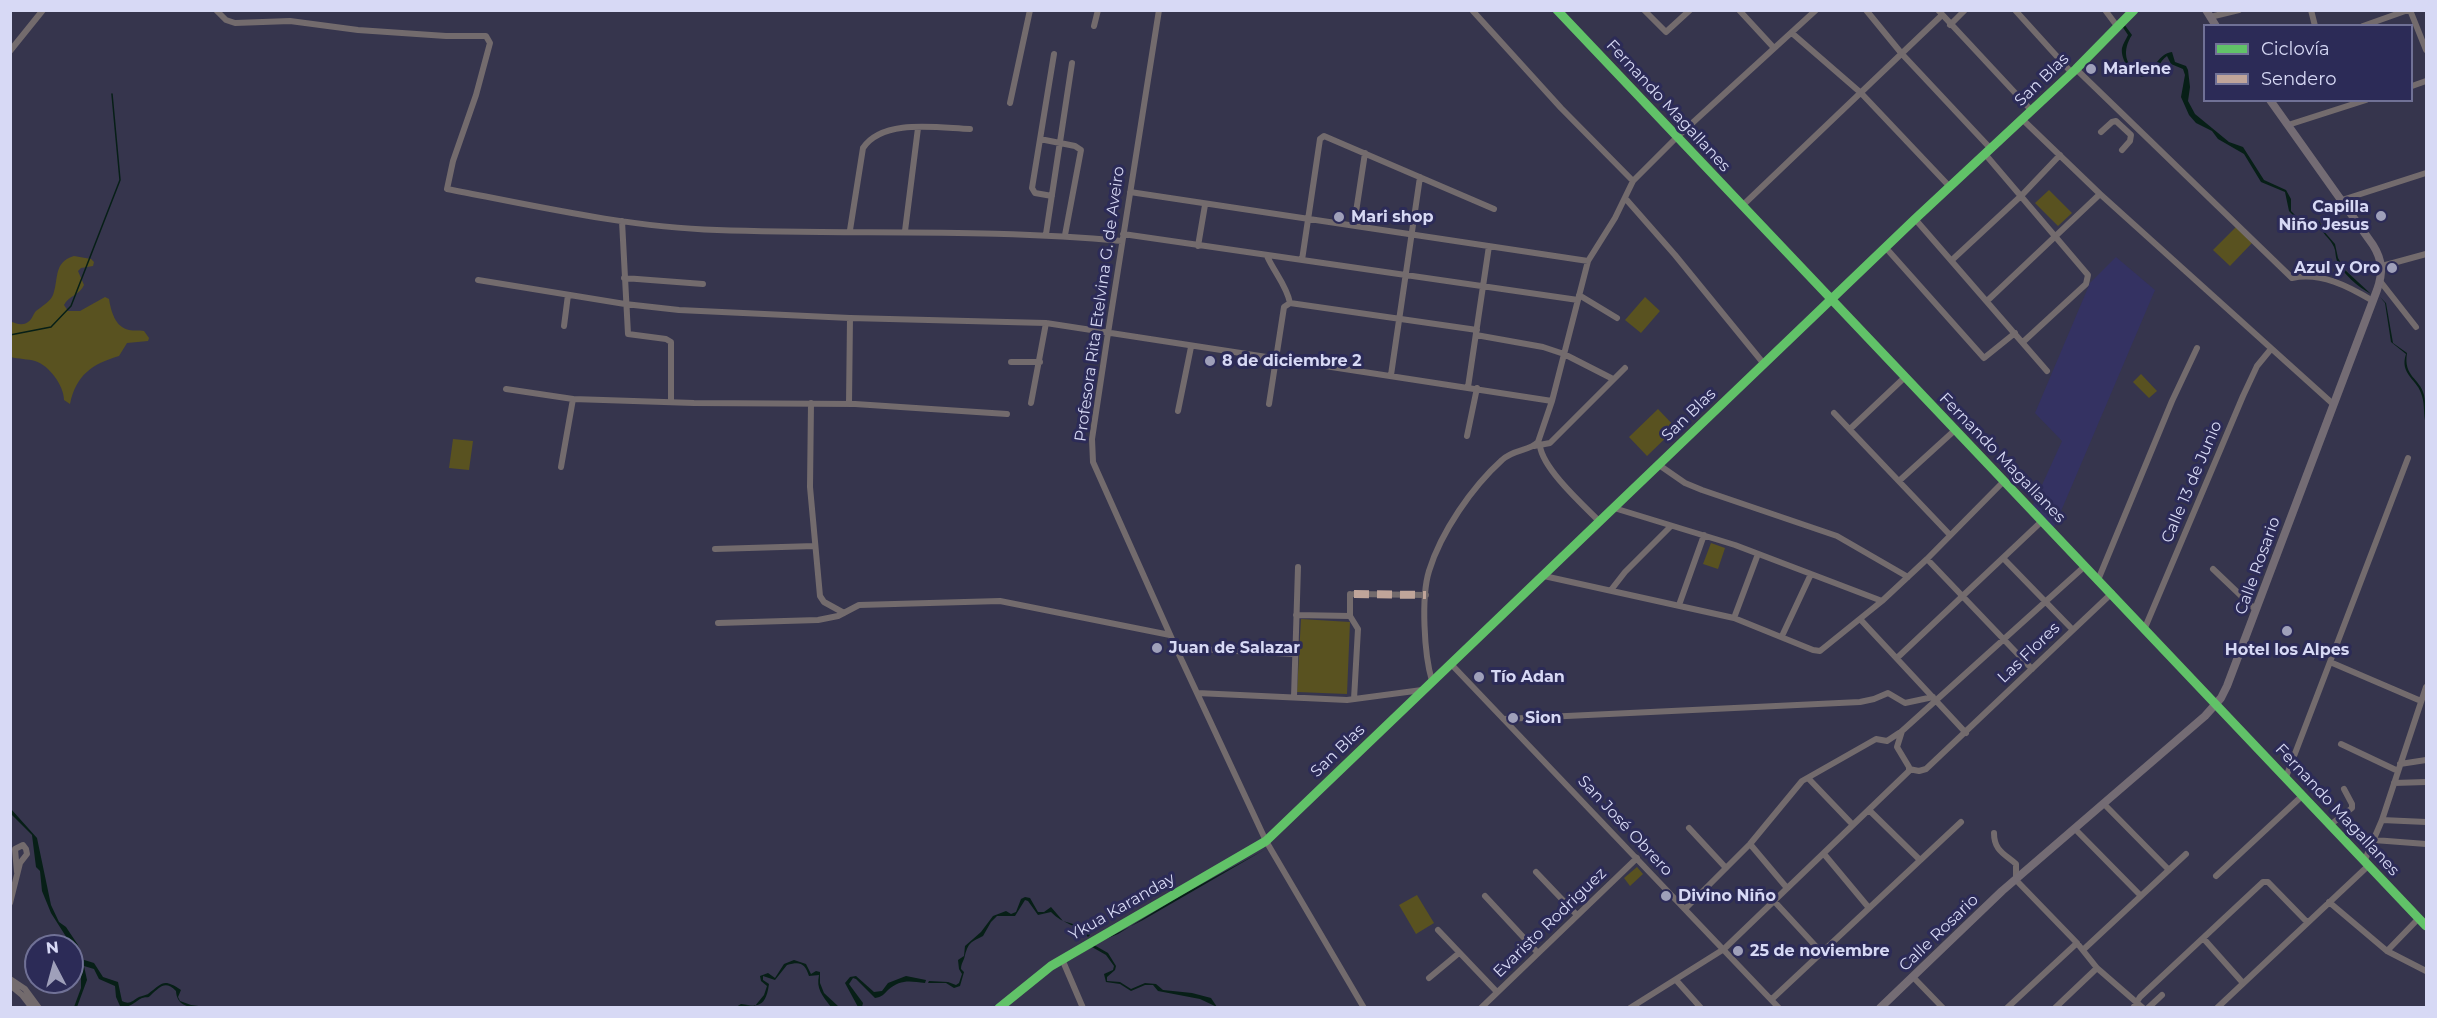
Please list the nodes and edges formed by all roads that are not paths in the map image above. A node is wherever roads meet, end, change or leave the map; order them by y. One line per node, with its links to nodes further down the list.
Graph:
1 (43, 10): 28 (street)
2 (216, 10): 67 (street)
3 (1030, 10): 36 (street)
4 (1098, 10): 23 (street)
5 (1160, 10): 56 (street, Profesora Rita Etelvina G. de Aveiro)
6 (1472, 10): 54 (street)
7 (1557, 10): 45 (street, Fernando Magallanes)
8 (1644, 10): 9 (street)
9 (1690, 10)
10 (1739, 10): 26 (street)
11 (1816, 10): 25 (street)
12 (1866, 10): 30 (street)
13 (1965, 10): 22 (street)
14 (2015, 10): 32 (street)
15 (2105, 10): 24 (street)
16 (2134, 10): 24 (street, San Blas)
17 (2239, 10): 20 (street)
18 (2409, 10): 21 (street); 27 (street)
19 (1940, 13): 22 (street); 30 (street)
20 (2208, 14)
21 (2369, 24)
22 (1950, 25): 37 (street)
23 (1094, 26)
24 (2117, 26): 32 (street, San Blas)
25 (1793, 33): 26 (street); 33 (street)
26 (1774, 48): 45 (street)
27 (2427, 50)
28 (10, 51)
29 (1054, 54): 46 (street)
30 (1902, 54): 33 (street); 49 (street)
31 (1072, 63): 47 (street)
32 (2074, 71): 37 (street, San Blas); 39 (street)
33 (1861, 93): 55 (street); 63 (street)
34 (2271, 102): 40 (main road)
35 (2360, 102): 40 (street)
36 (1010, 103)
37 (2031, 111): 38 (street, San Blas)
38 (2022, 119): 49 (street, San Blas); 51 (street)
39 (2131, 121): 42 (street); 95 (street)
40 (2288, 125): 61 (main road)
41 (918, 128): 43 (street); 69 (street); 70 (street)
42 (2124, 128): 44 (street); 48 (street)
43 (970, 129)
44 (2101, 132)
45 (1677, 136): 54 (street); 63 (street, Fernando Magallanes)
46 (1040, 139): 47 (street); 59 (street)
47 (1060, 143): 59 (street); 73 (street)
48 (2122, 150)
49 (1988, 151): 55 (street, San Blas); 58 (street)
50 (1365, 153): 53 (street); 65 (street); 68 (street)
51 (2060, 155): 57 (street); 58 (street)
52 (2427, 173): 61 (street)
53 (1420, 177): 64 (street); 71 (street)
54 (1633, 181): 60 (street)
55 (1950, 187): 66 (street, San Blas)
56 (1130, 192): 62 (street); 75 (street, Profesora Rita Etelvina G. de Aveiro)
57 (2100, 194): 74 (street); 110 (street)
58 (2022, 195): 74 (street); 82 (street)
59 (1052, 196): 72 (street)
60 (1625, 198): 83 (street); 115 (street)
61 (2342, 200): 84 (main road)
62 (1205, 205): 65 (street); 76 (street)
63 (1742, 206): 93 (street, Fernando Magallanes)
64 (1494, 209)
65 (1309, 219): 68 (street); 81 (street)
66 (1915, 219): 78 (street, San Blas); 82 (street)
67 (622, 221): 69 (street); 86 (street)
68 (1354, 225): 71 (street)
69 (850, 230): 70 (street)
70 (905, 231): 72 (street)
71 (1412, 233): 77 (street); 85 (street)
72 (1046, 234): 73 (street)
73 (1065, 235): 75 (street)
74 (2057, 236): 94 (street); 107 (street)
75 (1122, 237): 76 (street); 105 (street, Profesora Rita Etelvina G. de Aveiro)
76 (1197, 246): 80 (street)
77 (1488, 246): 83 (street); 90 (street)
78 (1886, 248): 93 (street, San Blas); 106 (street)
79 (2427, 254): 84 (street)
80 (1267, 256): 81 (street); 96 (street)
81 (1302, 260): 85 (street)
82 (1952, 260): 94 (street)
83 (1588, 261): 92 (street)
84 (2382, 266): 88 (main road, Calle Rosario)
85 (1405, 276): 90 (street); 99 (street)
86 (624, 278): 89 (street); 97 (street)
87 (478, 280): 91 (street)
88 (2380, 281): 95 (main road, Calle Rosario); 103 (street)
89 (703, 284)
90 (1482, 288): 92 (street); 104 (street)
91 (568, 295): 97 (street); 102 (street)
92 (1578, 298): 100 (street); 111 (street)
93 (1832, 300): 115 (street, San Blas); 119 (street, Fernando Magallanes)
94 (1987, 301): 106 (street)
95 (2373, 301): 131 (main road, Calle Rosario)
96 (1290, 303): 99 (street); 112 (street)
97 (625, 304): 98 (street); 126 (street)
98 (850, 318): 101 (street); 129 (street)
99 (1399, 318): 104 (street); 118 (street)
100 (1617, 318)
101 (1046, 323): 105 (street); 114 (street)
102 (564, 326)
103 (2416, 327)
104 (1476, 332): 111 (street); 121 (street)
105 (1108, 333): 108 (street); 178 (street, Profesora Rita Etelvina G. de Aveiro)
106 (2015, 333): 107 (street)
107 (2023, 342): 117 (street)
108 (1191, 347): 112 (street); 132 (street)
109 (2197, 348): 161 (street)
110 (2271, 349): 131 (street); 177 (street, Calle 13 de Junio)
111 (1564, 354): 120 (street); 125 (street)
112 (1276, 359): 118 (street); 130 (street)
113 (1011, 362): 114 (street)
114 (1040, 362): 128 (street)
115 (1764, 364): 140 (street, San Blas)
116 (1625, 368): 120 (street)
117 (2047, 371)
118 (1391, 375): 121 (street)
119 (1904, 378): 135 (street); 136 (street, Fernando Magallanes)
120 (1613, 379): 138 (street)
121 (1468, 387): 122 (street)
122 (1477, 388): 125 (street); 137 (street)
123 (506, 389): 124 (street)
124 (573, 399): 126 (street); 141 (street)
125 (1552, 401): 138 (street)
126 (671, 402): 127 (street)
127 (812, 403): 129 (street); 150 (street)
128 (1031, 403)
129 (849, 404): 134 (street)
130 (1269, 404)
131 (2333, 404): 169 (main road, Calle Rosario)
132 (1178, 411)
133 (1834, 413): 135 (street)
134 (1007, 414)
135 (1850, 429): 142 (street)
136 (1955, 429): 142 (street); 143 (street, Fernando Magallanes)
137 (1467, 435)
138 (1537, 446): 145 (street); 164 (street)
139 (2408, 458): 184 (street)
140 (1659, 465): 144 (street, San Blas); 160 (street)
141 (561, 467)
142 (1899, 481): 149 (street)
143 (2004, 481): 146 (street, Fernando Magallanes); 149 (street)
144 (1614, 508): 145 (street, San Blas); 147 (street)
145 (1599, 521): 159 (street, San Blas)
146 (2042, 521): 153 (street); 155 (street, Fernando Magallanes)
147 (1671, 526): 148 (street); 162 (street)
148 (1704, 535): 152 (street); 168 (street)
149 (1950, 535): 154 (street)
150 (815, 546): 151 (street); 170 (street)
151 (715, 549)
152 (1758, 554): 158 (street); 173 (street)
153 (2003, 558): 165 (street); 167 (street)
154 (1927, 560): 160 (street); 165 (street)
155 (2085, 566): 161 (street, Fernando Magallanes); 167 (street)
156 (1298, 567): 171 (street)
157 (2214, 569): 169 (street)
158 (1811, 574): 166 (street); 179 (street)
159 (1544, 576): 162 (street); 185 (street, San Blas)
160 (1908, 577): 166 (street)
161 (2098, 580): 163 (street, Fernando Magallanes)
162 (1611, 590): 168 (street)
163 (2112, 593): 176 (street, Las Flores); 177 (street, Fernando Magallanes)
164 (1426, 595): 172 (street); 187 (street)
165 (1962, 596): 180 (street); 183 (street)
166 (1882, 601): 174 (street)
167 (2045, 602): 176 (street); 180 (street)
168 (1679, 605): 173 (street)
169 (2256, 610): 195 (main road, Calle Rosario)
170 (844, 613): 175 (street); 178 (street)
171 (1296, 615): 172 (street); 182 (street)
172 (1350, 616): 192 (street)
173 (1734, 618): 179 (street)
174 (1860, 619): 179 (street); 183 (street)
175 (718, 623)
176 (2073, 630): 186 (street, Las Flores)
177 (2144, 630): 195 (street, Fernando Magallanes)
178 (1170, 635): 181 (street, Profesora Rita Etelvina G. de Aveiro)
179 (1782, 636)
180 (2004, 639): 186 (street); 193 (street)
181 (1176, 648): 182 (street); 190 (street, Profesora Rita Etelvina G. de Aveiro)
182 (1295, 654): 191 (street)
183 (1897, 658): 193 (street)
184 (2330, 662): 194 (street); 203 (street)
185 (1451, 664): 187 (street, San Blas); 196 (street, San José Obrero)
186 (2032, 669): 198 (street, Las Flores)
187 (1432, 681): 189 (street, San Blas)
188 (2427, 687): 194 (street)
189 (1423, 690): 192 (street); 220 (street, San Blas)
190 (1197, 693): 191 (street); 220 (street, Profesora Rita Etelvina G. de Aveiro)
191 (1294, 697): 192 (street)
192 (1354, 699)
193 (1935, 699): 196 (street); 197 (street); 198 (street)
194 (2421, 701): 201 (street)
195 (2216, 705): 203 (street, Fernando Magallanes); 209 (main road, Calle Rosario)
196 (1503, 719): 225 (street, San José Obrero)
197 (1902, 732): 202 (street); 204 (street)
198 (1966, 733): 202 (street, Las Flores)
199 (2341, 744): 201 (street)
200 (2427, 760): 201 (street)
201 (2399, 767): 205 (street)
202 (1909, 770): 210 (street)
203 (2286, 777): 208 (street, Fernando Magallanes)
204 (1808, 778): 214 (street); 221 (street)
205 (2394, 783): 206 (street); 211 (street)
206 (2427, 783)
207 (2344, 789): 215 (street)
208 (2302, 796): 215 (street, Fernando Magallanes); 232 (street)
209 (2104, 804): 217 (main road, Calle Rosario); 229 (street)
210 (1869, 810): 214 (street); 226 (street)
211 (2382, 820): 213 (street); 219 (street)
212 (1961, 822): 226 (street)
213 (2427, 822)
214 (1853, 825): 223 (street)
215 (2331, 825): 227 (street, Fernando Magallanes)
216 (1689, 828): 228 (street)
217 (2075, 829): 233 (main road, Calle Rosario); 236 (street)
218 (1994, 833): 233 (street)
219 (2373, 840): 222 (street); 227 (street)
220 (1266, 841): 255 (street, Ykua Karanday); 272 (street, Profesora Rita Etelvina G. de Aveiro)
221 (1750, 844): 228 (street); 234 (street)
222 (2427, 844)
223 (1824, 854): 234 (street); 240 (street)
224 (2186, 854): 229 (street)
225 (1637, 858): 241 (street, San José Obrero); 242 (street, Evaristo Rodriguez)
226 (1920, 860): 240 (street)
227 (2366, 864): 238 (street); 243 (street, Fernando Magallanes)
228 (1726, 868): 241 (street)
229 (2169, 870): 236 (street)
230 (17, 872): 239 (street)
231 (1536, 872): 242 (street)
232 (2216, 876)
233 (2016, 880): 248 (street); 258 (main road, Calle Rosario)
234 (1787, 888): 237 (street)
235 (1485, 896): 253 (street)
236 (2141, 896): 250 (street)
237 (1774, 901): 249 (street); 254 (street)
238 (2329, 902): 244 (street); 251 (street)
239 (10, 903)
240 (1869, 908): 254 (street)
241 (1685, 909): 249 (street, San José Obrero)
242 (1576, 914): 253 (street, Evaristo Rodriguez)
243 (2419, 918): 245 (street, Fernando Magallanes); 251 (street)
244 (2307, 922): 247 (street); 262 (street)
245 (2427, 926)
246 (1438, 930): 252 (street)
247 (2203, 938): 262 (street); 267 (street)
248 (2077, 943): 250 (street); 279 (street)
249 (1724, 949): 261 (street); 266 (street, San José Obrero)
250 (2083, 950): 256 (street)
251 (2386, 951): 257 (street)
252 (1460, 953): 259 (street); 264 (street)
253 (1538, 953): 264 (street, Evaristo Rodriguez)
254 (1822, 953): 266 (street)
255 (1062, 958): 270 (street, Ykua Karanday); 271 (street)
256 (2097, 968): 267 (street); 280 (street)
257 (2427, 971)
258 (1912, 977): 277 (main road, Calle Rosario); 278 (street)
259 (1429, 978)
260 (10, 979): 269 (street)
261 (1676, 980): 274 (street); 275 (street)
262 (2243, 983): 283 (street)
263 (10, 985): 268 (street)
264 (1497, 992): 273 (street, Evaristo Rodriguez)
265 (2162, 995): 282 (street)
266 (1772, 999): 276 (street, San José Obrero)
267 (2134, 1005): 281 (street)
268 (32, 1008)
269 (39, 1008)
270 (999, 1008)
271 (1083, 1008)
272 (1364, 1008)
273 (1481, 1008)
274 (1630, 1008)
275 (1701, 1008)
276 (1779, 1008)
277 (1880, 1008)
278 (1943, 1008)
279 (2007, 1008)
280 (2055, 1008)
281 (2143, 1008)
282 (2148, 1008)
283 (2217, 1008)

